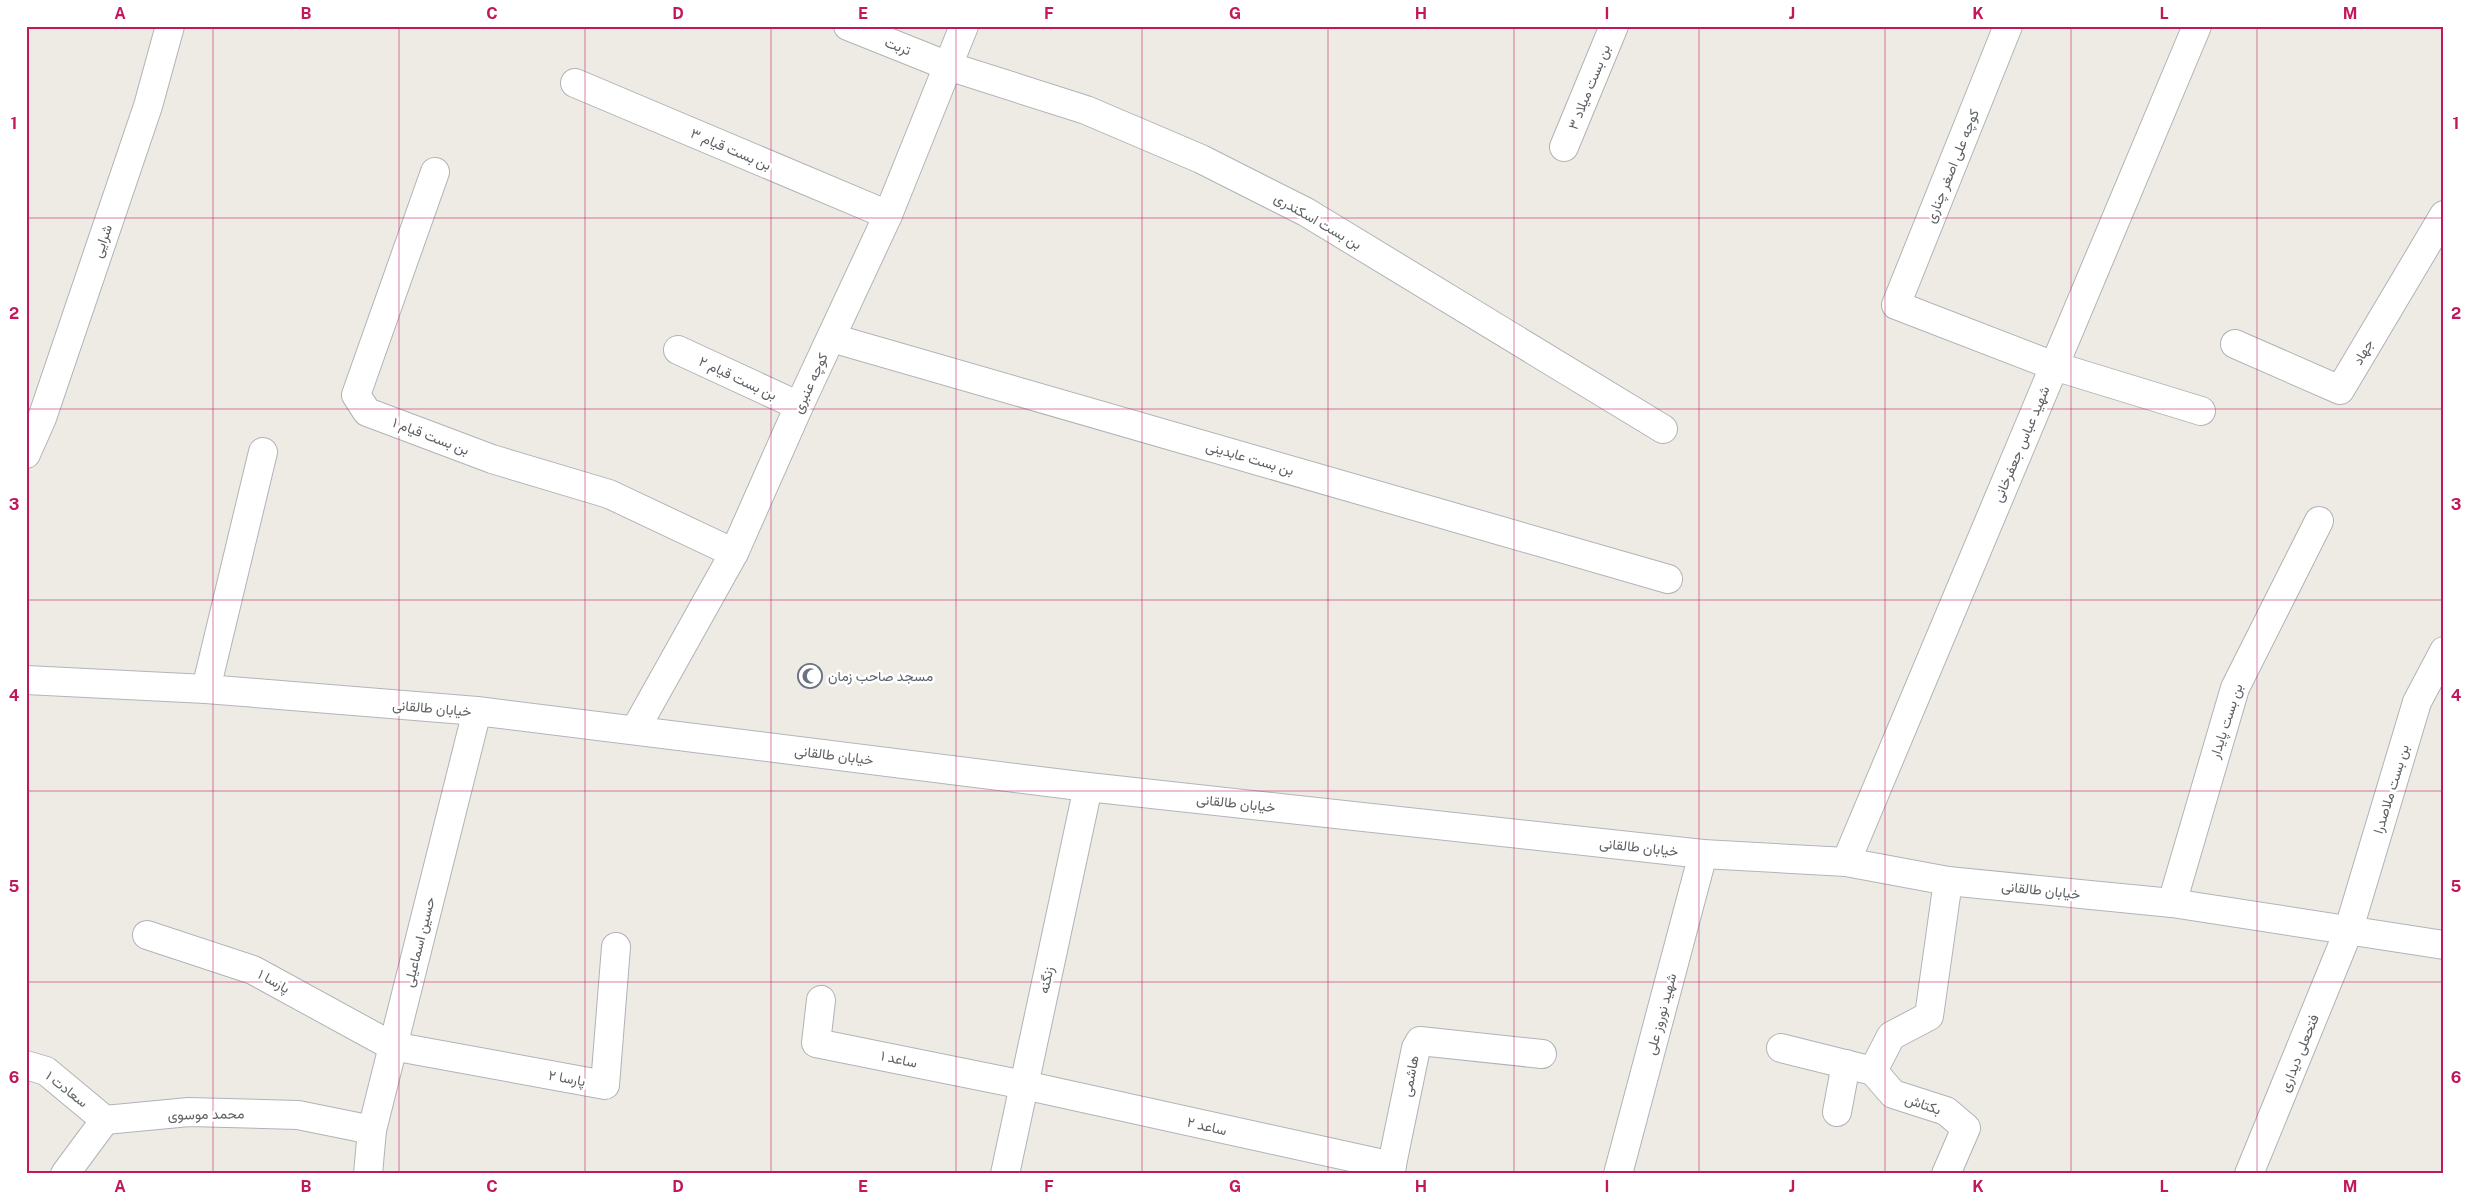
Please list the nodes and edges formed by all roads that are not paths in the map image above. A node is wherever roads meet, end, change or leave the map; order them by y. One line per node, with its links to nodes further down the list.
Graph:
1 (170, 26): 21 (street, شرایی)
2 (848, 26): 7 (street, تربت)
3 (964, 26): 7 (street, کوچه عنبری)
4 (1614, 26): 9 (street, بن بست میلاد ۳)
5 (2008, 26): 16 (street, کوچه علی اصغر چناری)
6 (2197, 26): 16 (street, شهید عباس جعفرخانی)
7 (948, 66): 11 (street, کوچه عنبری); 19 (street, بن بست اسکندری)
8 (575, 83): 11 (street, بن بست قیام ۳)
9 (1564, 147)
10 (435, 172): 23 (street, بن بست قیام ۱)
11 (888, 215): 13 (street, کوچه عنبری)
12 (2444, 215): 14 (street, جهاد)
13 (832, 338): 17 (street, کوچه عنبری); 24 (street, بن بست عابدینی)
14 (2235, 344)
15 (678, 350): 17 (street, بن بست قیام ۲)
16 (2054, 366): 18 (street); 32 (street, شهید عباس جعفرخانی)
17 (799, 406): 23 (street, کوچه عنبری)
18 (2201, 411)
19 (1663, 429)
20 (263, 452): 27 (street)
21 (26, 454)
22 (2319, 521): 34 (street, بن بست پایدار)
23 (734, 553): 29 (street, کوچه عنبری)
24 (1668, 579)
25 (2444, 651): 35 (street, بن بست ملاصدرا)
26 (26, 680): 27 (street, خیابان طالقانی)
27 (206, 689): 28 (street, خیابان طالقانی)
28 (477, 711): 29 (street, خیابان طالقانی); 40 (street, حسین اسماعیلی)
29 (635, 730): 30 (street, خیابان طالقانی)
30 (1088, 787): 31 (street, خیابان طالقانی); 46 (street, زنگنه)
31 (1703, 854): 32 (street, خیابان طالقانی); 54 (street, شهید نوروز علی)
32 (1846, 862): 33 (street, خیابان طالقانی)
33 (1948, 881): 34 (street, خیابان طالقانی); 45 (street)
34 (2172, 903): 35 (street, خیابان طالقانی)
35 (2348, 932): 37 (street, خیابان طالقانی); 56 (street, فتحعلی دیداری)
36 (147, 935): 40 (street, پارسا ۱)
37 (2444, 945)
38 (616, 947): 40 (street, پارسا ۲)
39 (821, 1000): 46 (street, ساعد ۱)
40 (392, 1046): 49 (street, حسین اسماعیلی)
41 (1781, 1048): 43 (street)
42 (1542, 1054): 50 (street, هاشمی)
43 (1846, 1064): 45 (street); 47 (street)
44 (26, 1065): 48 (street, سعادت ۱)
45 (1873, 1071): 55 (street, بکتاش)
46 (1024, 1085): 50 (street, ساعد ۲); 53 (street, زنگنه)
47 (1837, 1112)
48 (105, 1120): 49 (street, محمد موسوی); 51 (street)
49 (372, 1130): 52 (street, حسین اسماعیلی)
50 (1391, 1170)
51 (65, 1174)
52 (368, 1174)
53 (1004, 1174)
54 (1618, 1174)
55 (1946, 1174)
56 (2249, 1174)

